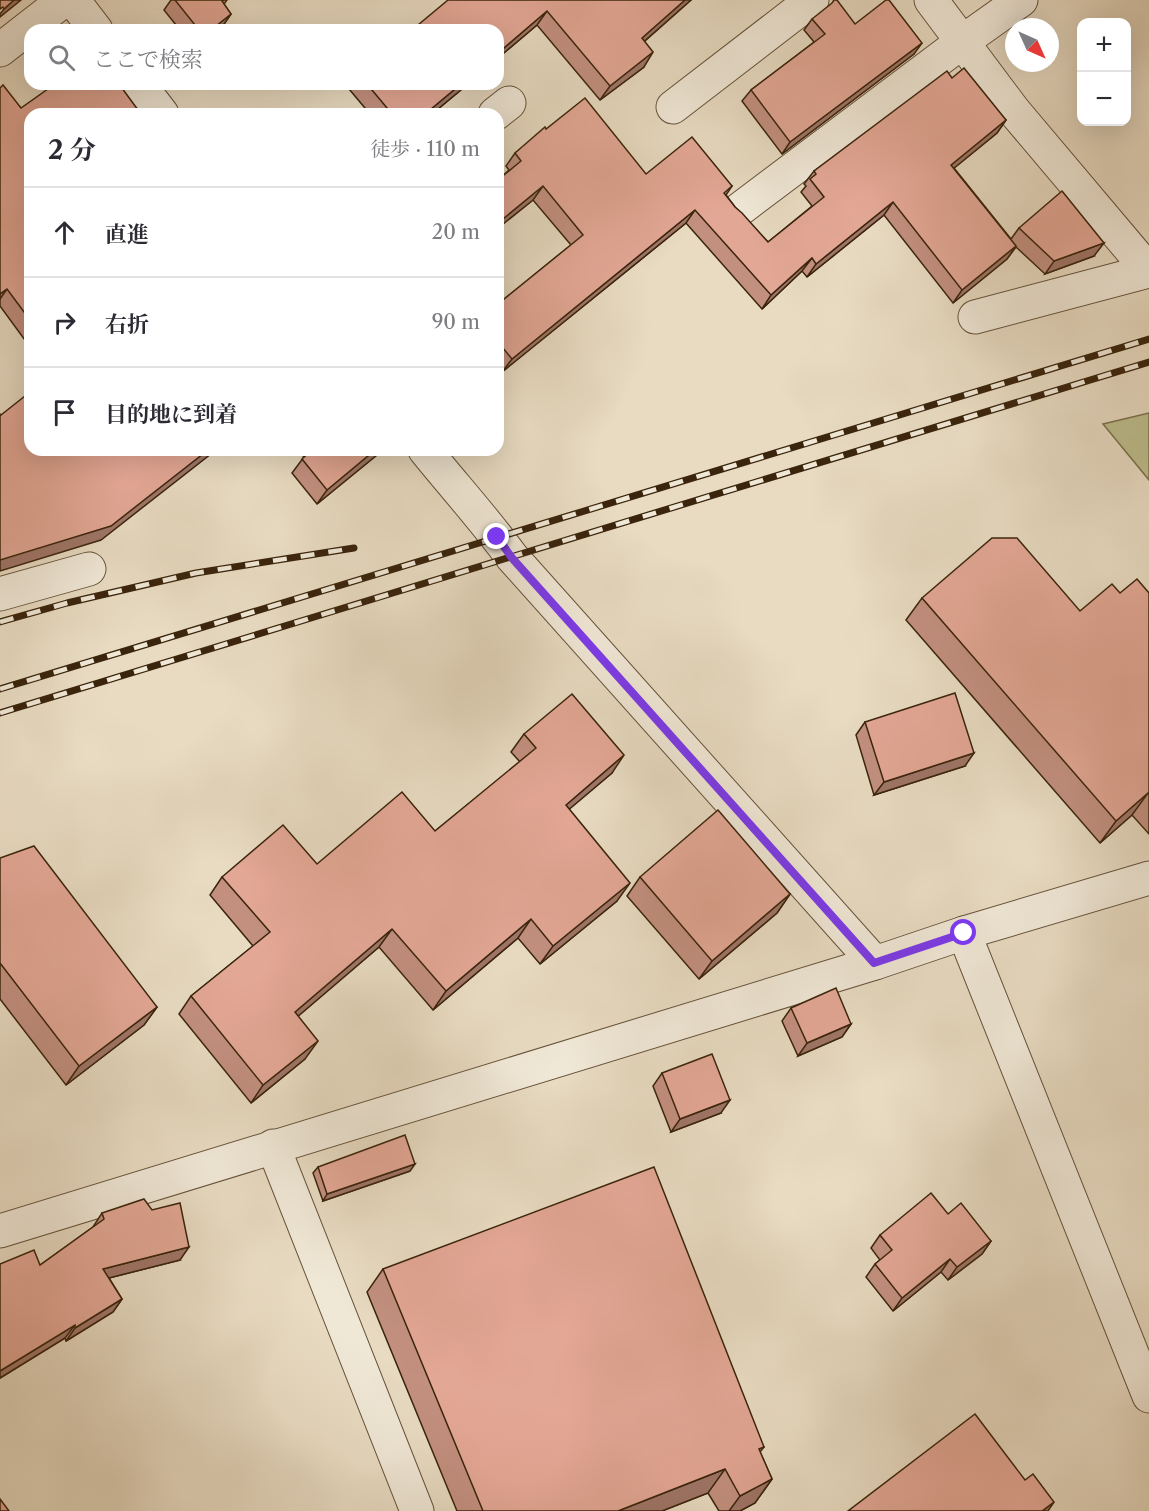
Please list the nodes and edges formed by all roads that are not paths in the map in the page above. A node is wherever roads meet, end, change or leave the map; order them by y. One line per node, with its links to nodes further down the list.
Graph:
1 (64, 0): 6 (street)
2 (73, 0): 7 (street)
3 (812, 0): 12 (street)
4 (931, 0): 9 (street)
5 (1021, 0): 9 (street)
6 (33, 24)
7 (91, 24)
8 (24, 31): 10 (street)
9 (962, 42): 14 (street); 15 (street)
10 (0, 50)
11 (144, 90): 13 (street)
12 (673, 107)
13 (157, 108)
14 (740, 209)
15 (1149, 271): 16 (street)
16 (975, 317)
17 (430, 456): 22 (street)
18 (90, 569): 19 (street)
19 (0, 594)
20 (1149, 878): 21 (street)
21 (964, 933): 22 (street); 25 (street)
22 (874, 963): 23 (street)
23 (273, 1146): 24 (street); 26 (street)
24 (0, 1231)
25 (1149, 1396)
26 (417, 1511)

